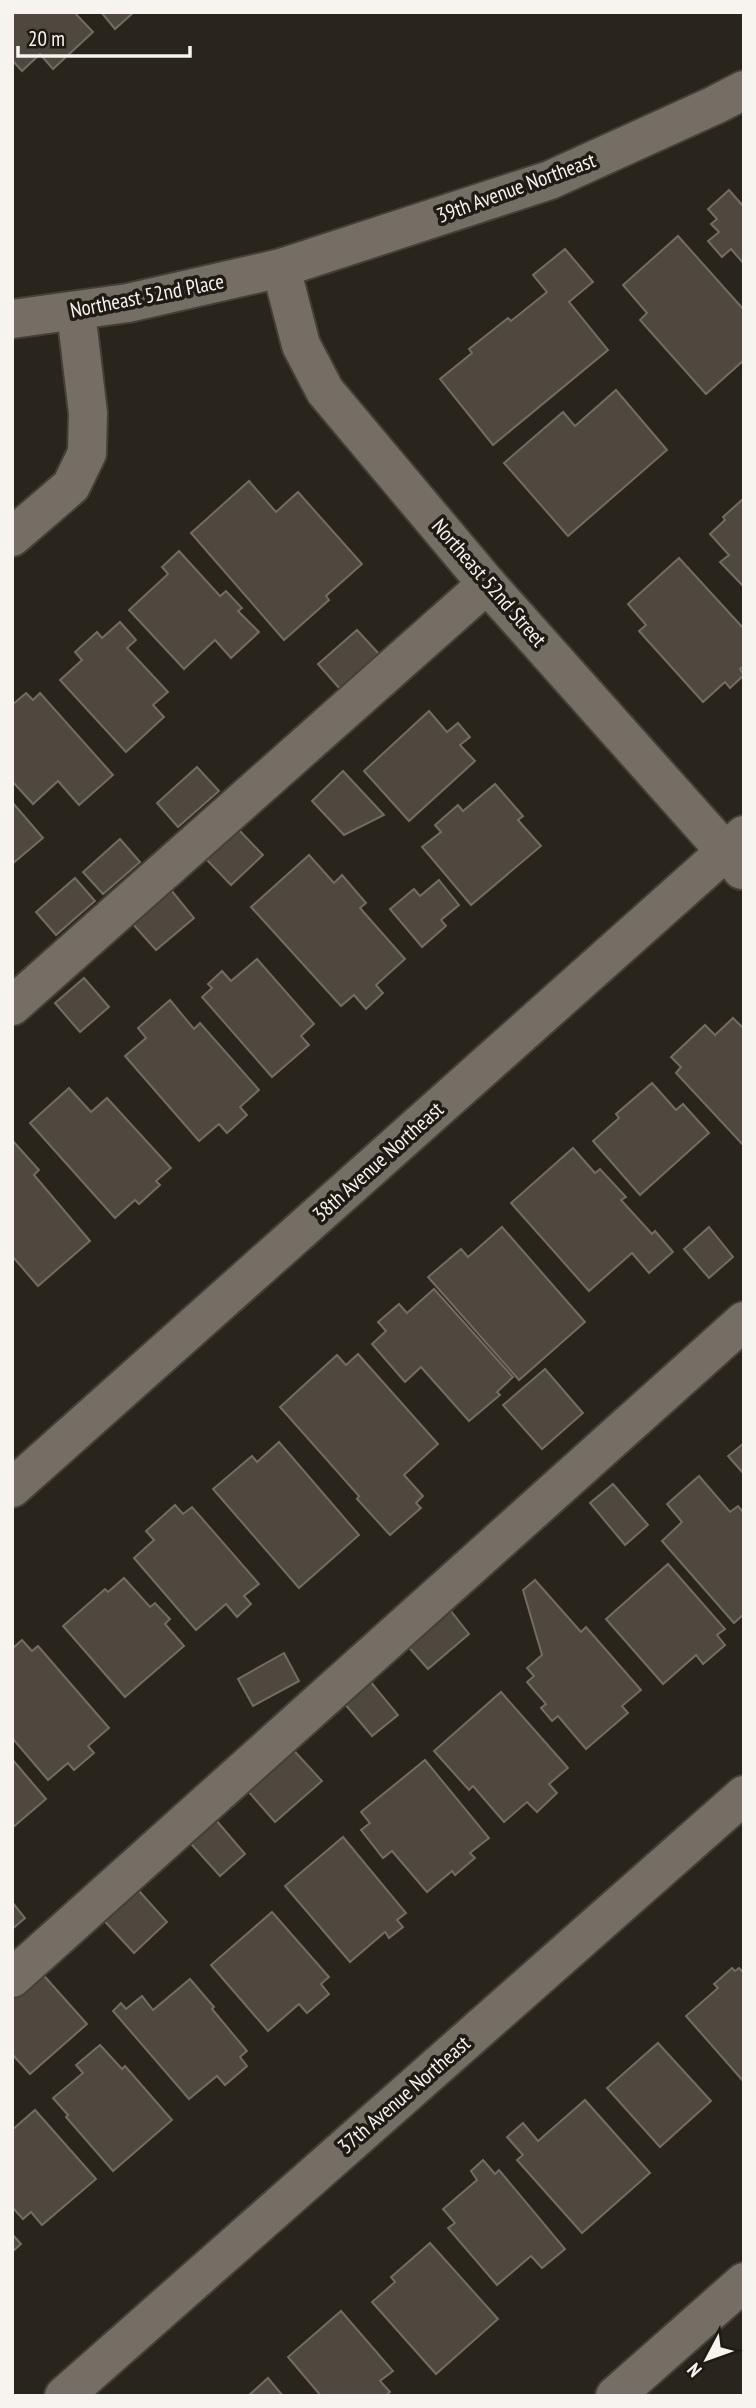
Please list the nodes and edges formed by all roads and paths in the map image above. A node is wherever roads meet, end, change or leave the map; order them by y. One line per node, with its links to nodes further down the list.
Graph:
1 (744, 90): 2 (street, 39th Avenue Northeast)
2 (281, 268): 3 (street, Northeast 52nd Place); 6 (street, Northeast 52nd Street)
3 (76, 312): 4 (street, Northeast 52nd Place); 5 (street)
4 (12, 319)
5 (12, 537)
6 (487, 584): 7 (street, Northeast 52nd Street); 8 (street)
7 (738, 853): 10 (street, 38th Avenue Northeast)
8 (12, 1006)
9 (744, 1321): 12 (street)
10 (12, 1488)
11 (744, 1795): 14 (street, 37th Avenue Northeast)
12 (12, 1978)
13 (744, 2282): 15 (street)
14 (64, 2396)
15 (615, 2396)

